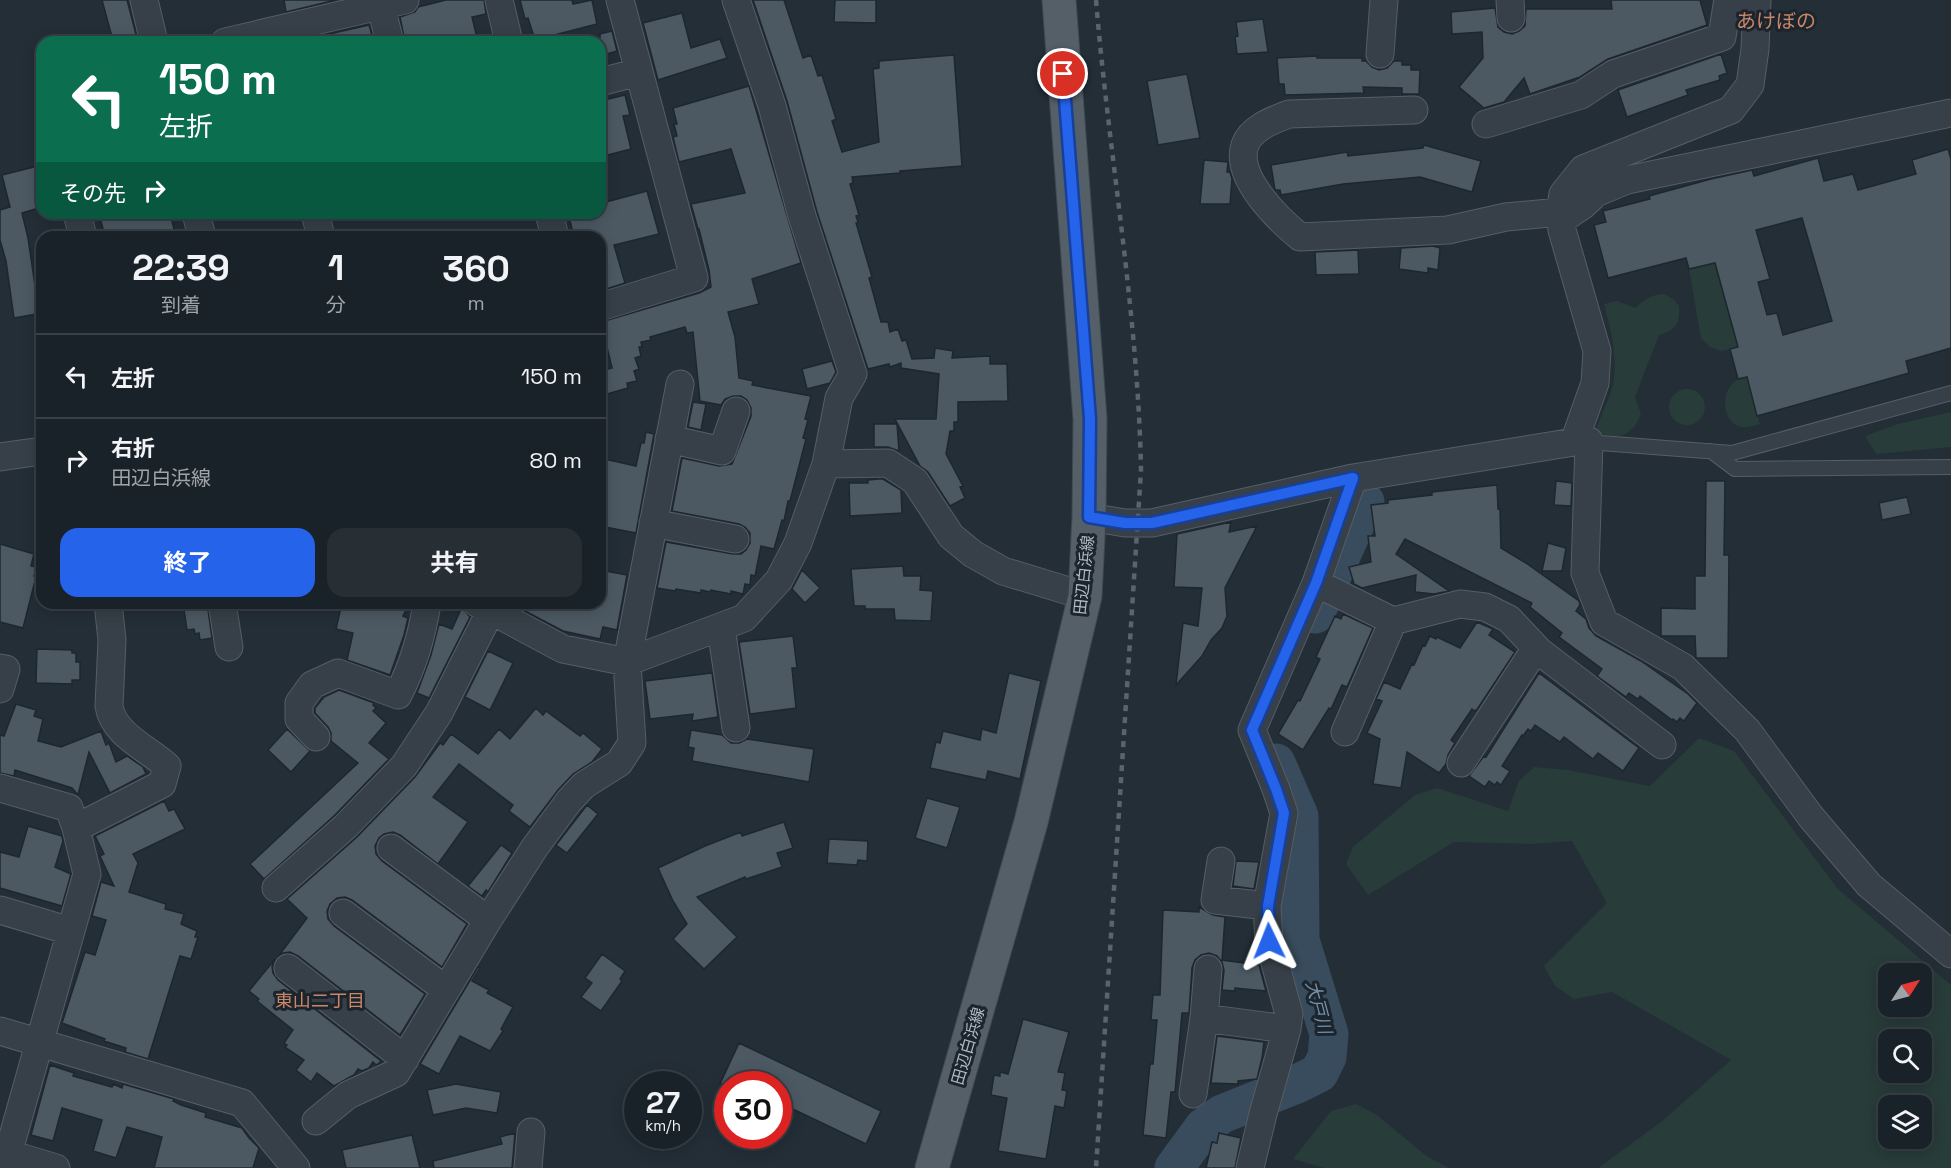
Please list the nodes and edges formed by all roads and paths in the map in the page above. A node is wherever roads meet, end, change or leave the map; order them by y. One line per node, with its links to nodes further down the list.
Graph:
1 (144, 0): 10 (street)
2 (499, 0): 13 (street)
3 (620, 0): 15 (street)
4 (736, 0): 30 (street)
5 (1059, 0): 33 (main road, 田辺白浜線)
6 (1384, 0): 14 (street)
7 (1734, 0): 19 (street)
8 (1757, 0): 20 (street)
9 (389, 2): 11 (street); 12 (street)
10 (153, 36)
11 (273, 36)
12 (390, 36)
13 (508, 36)
14 (1380, 54)
15 (639, 72): 16 (street); 21 (street)
16 (606, 80)
17 (1414, 110): 20 (street)
18 (1951, 112): 20 (street)
19 (1486, 124)
20 (1561, 216): 26 (street)
21 (606, 305)
22 (680, 384): 25 (street)
23 (1951, 393): 27 (lane)
24 (736, 411): 25 (street)
25 (669, 438): 34 (street)
26 (1581, 442): 27 (lane); 32 (street); 65 (street)
27 (1711, 451): 31 (lane)
28 (36, 453): 29 (street)
29 (0, 457)
30 (826, 464): 37 (street); 44 (street)
31 (1951, 467)
32 (1353, 478): 33 (street); 36 (street)
33 (1089, 517): 37 (main road, 田辺白浜線)
34 (653, 523): 35 (street); 47 (street)
35 (735, 539)
36 (1322, 586): 43 (street); 60 (street)
37 (1085, 597): 81 (main road, 田辺白浜線)
38 (109, 609): 56 (street)
39 (223, 609): 45 (street)
40 (426, 609): 52 (street)
41 (492, 609): 59 (street)
42 (495, 609): 47 (street)
43 (1393, 621): 46 (street); 51 (street)
44 (721, 628): 47 (street); 50 (street)
45 (229, 647)
46 (1536, 648): 53 (street); 54 (street)
47 (627, 662): 63 (street)
48 (0, 668): 49 (street)
49 (0, 689)
50 (736, 728)
51 (1345, 732)
52 (316, 737)
53 (1662, 745)
54 (1461, 763)
55 (0, 788): 56 (street)
56 (76, 828): 64 (street)
57 (391, 848): 63 (street)
58 (1221, 861): 60 (street)
59 (276, 888)
60 (1268, 906): 70 (street)
61 (0, 910): 64 (street)
62 (344, 913): 68 (street)
63 (488, 920): 68 (street)
64 (70, 931): 72 (street)
65 (1951, 954)
66 (288, 968): 73 (street)
67 (1208, 969): 69 (street)
68 (445, 989): 73 (street)
69 (1204, 1018): 70 (street); 74 (street)
70 (1287, 1029): 82 (street)
71 (0, 1031): 72 (street)
72 (38, 1042): 77 (street); 79 (street)
73 (405, 1059): 75 (street)
74 (1193, 1094)
75 (316, 1120)
76 (531, 1132): 80 (street)
77 (4, 1157): 78 (street)
78 (56, 1168)
79 (296, 1168)
80 (528, 1168)
81 (932, 1168)
82 (1250, 1168)

